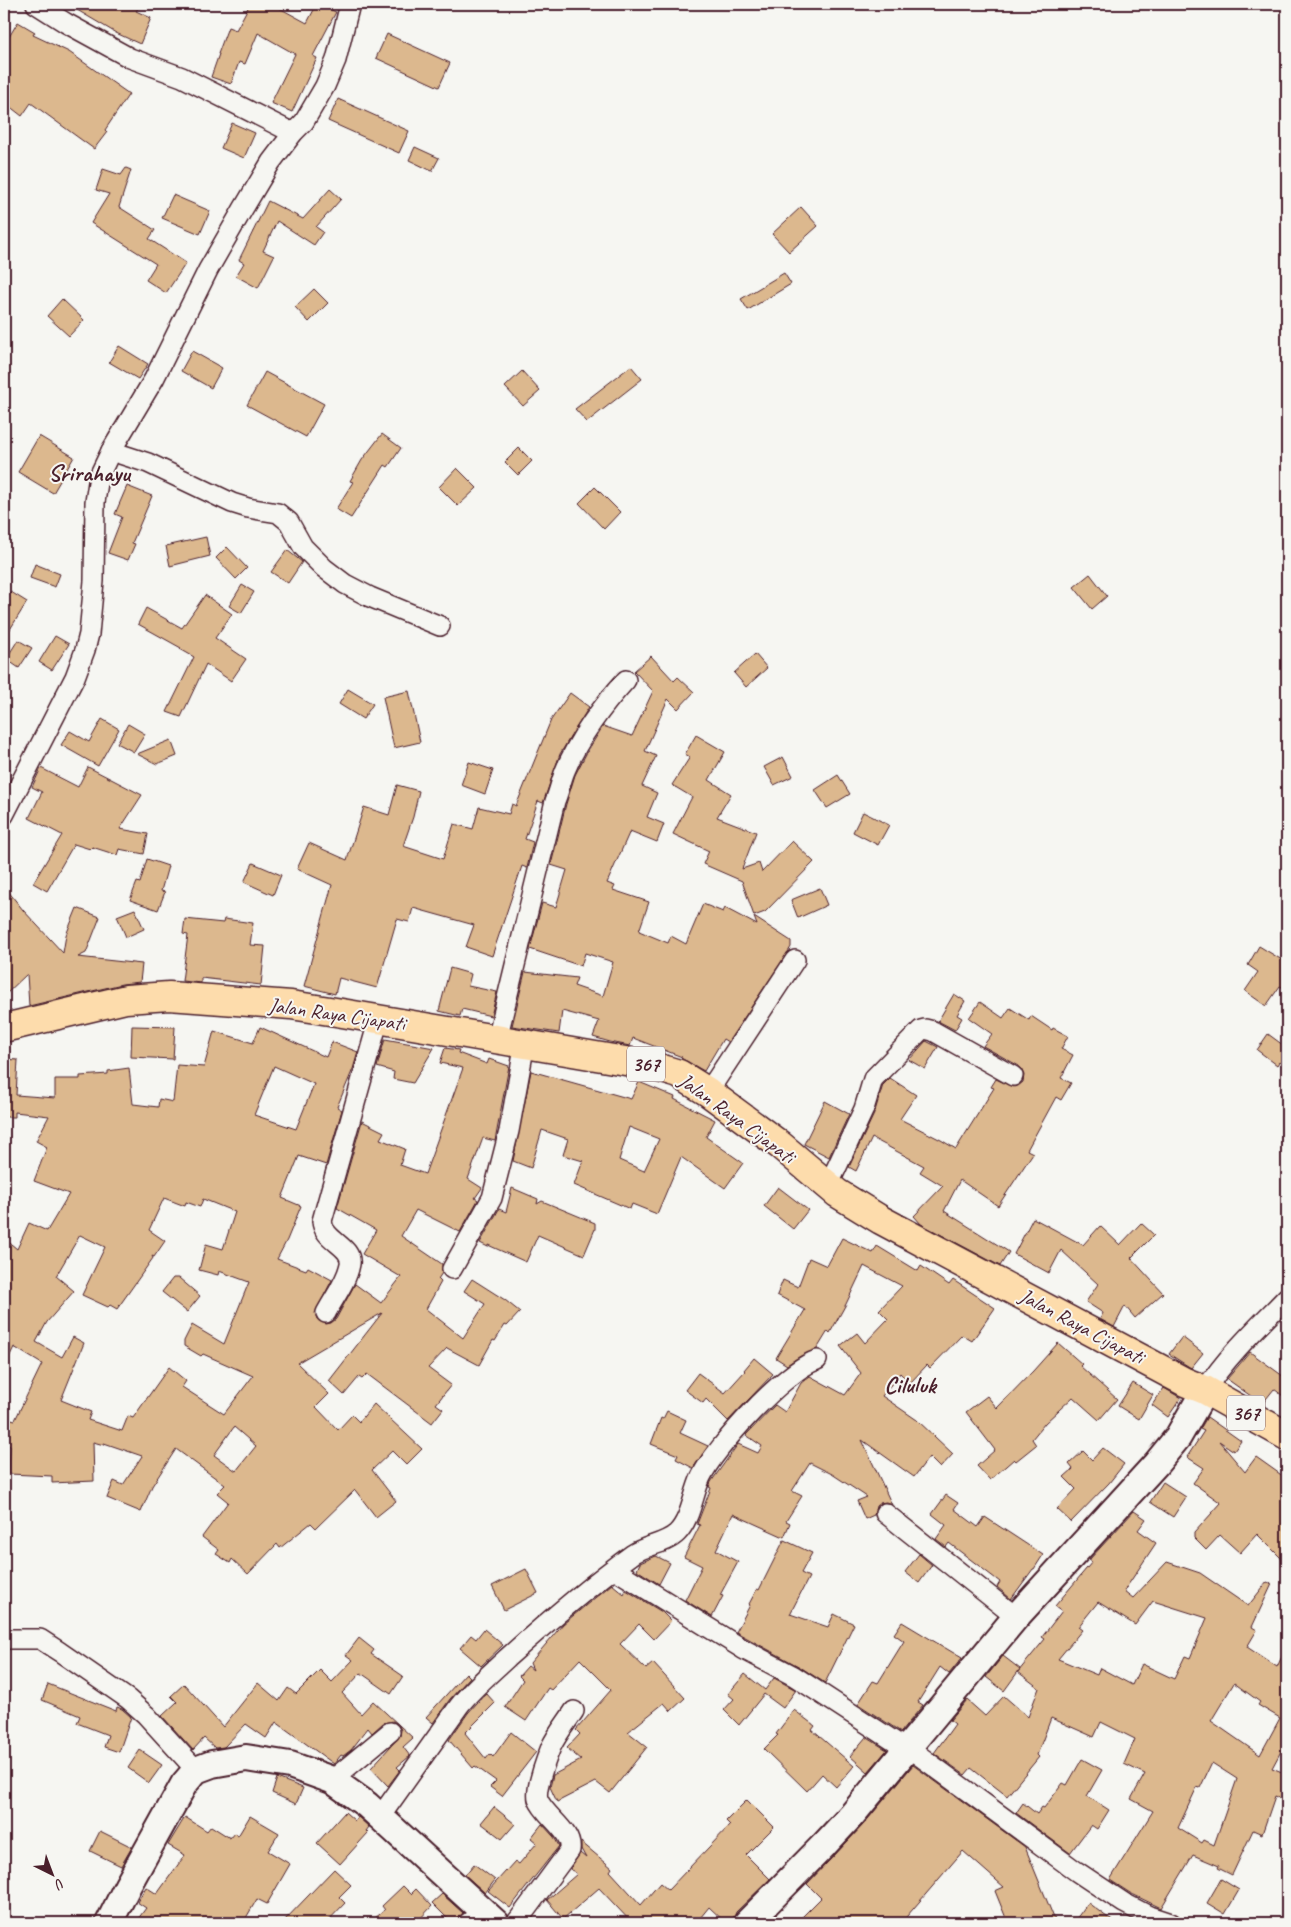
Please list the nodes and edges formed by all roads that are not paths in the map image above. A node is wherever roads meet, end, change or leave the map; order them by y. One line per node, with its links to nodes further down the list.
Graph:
1 (36, 4): 3 (street)
2 (350, 4): 3 (street)
3 (293, 133): 4 (street)
4 (111, 451): 5 (street); 7 (street)
5 (440, 626)
6 (626, 680): 11 (street)
7 (4, 815)
8 (795, 960): 14 (street)
9 (379, 1018): 10 (main road, Jalan Raya Cijapati / 367); 11 (main road, Jalan Raya Cijapati / 367); 18 (street)
10 (4, 1028)
11 (497, 1038): 12 (main road, Jalan Raya Cijapati / 367)
12 (525, 1043): 14 (main road, Jalan Raya Cijapati / 367); 16 (street)
13 (1013, 1076): 15 (street)
14 (708, 1092): 15 (main road, Jalan Raya Cijapati / 367)
15 (828, 1186): 20 (main road, Jalan Raya Cijapati / 367)
16 (452, 1269)
17 (1287, 1297): 20 (street)
18 (326, 1313)
19 (817, 1360): 23 (street)
20 (1205, 1390): 21 (main road, Jalan Raya Cijapati / 367); 24 (street)
21 (1287, 1436)
22 (885, 1513): 24 (street)
23 (614, 1569): 28 (street); 31 (street)
24 (1016, 1618): 28 (street)
25 (4, 1639): 29 (street)
26 (574, 1710): 35 (street)
27 (390, 1732): 30 (street)
28 (906, 1749): 32 (street); 36 (street)
29 (196, 1770): 30 (street); 34 (street)
30 (332, 1780): 31 (street)
31 (380, 1817): 33 (street)
32 (1132, 1916): 37 (street)
33 (483, 1919)
34 (110, 1923)
35 (516, 1923)
36 (747, 1923)
37 (1171, 1923)

